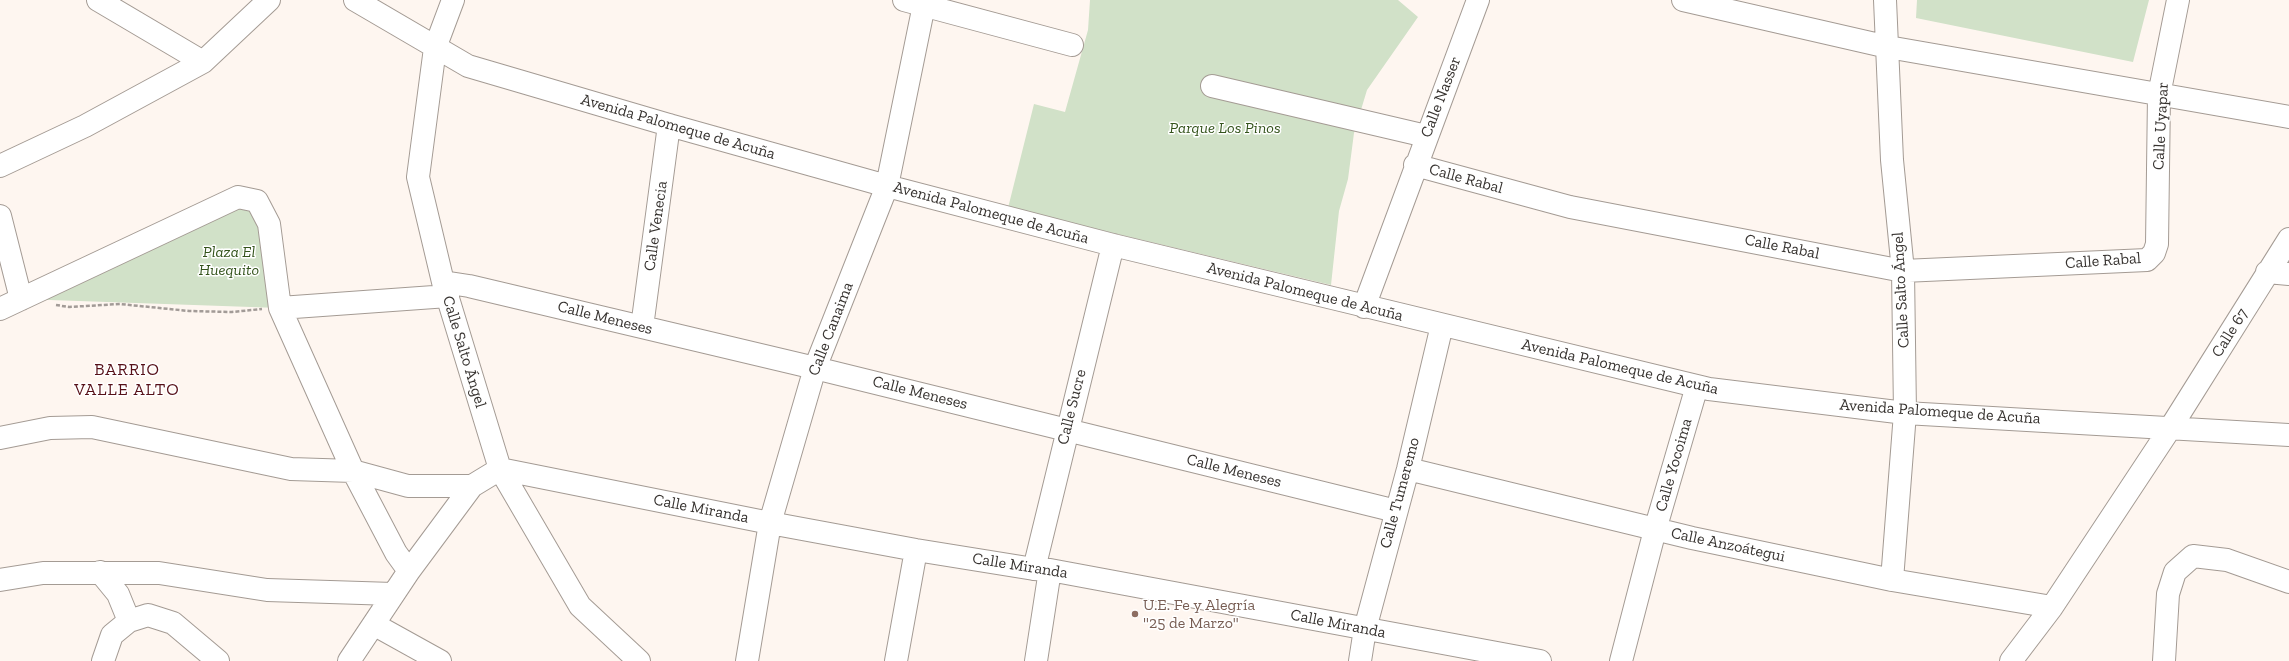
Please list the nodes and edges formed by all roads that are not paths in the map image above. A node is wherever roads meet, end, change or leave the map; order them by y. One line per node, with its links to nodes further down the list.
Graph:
1 (98, 0): 13 (street)
2 (269, 0): 13 (street)
3 (355, 0): 12 (street, Avenida Palomeque de Acuña)
4 (453, 0): 12 (street, Calle Salto Ángel)
5 (1478, 0): 18 (street, Calle Nasser)
6 (1683, 0): 11 (street)
7 (1885, 0): 11 (street, Calle Salto Ángel)
8 (2178, 0): 15 (street, Calle Uyapar)
9 (917, 2): 10 (street); 21 (street, Calle Canaima)
10 (1072, 45)
11 (1888, 47): 15 (street); 26 (street, Calle Salto Ángel)
12 (435, 48): 17 (street, Avenida Palomeque de Acuña); 29 (street, Calle Salto Ángel)
13 (203, 62): 20 (street)
14 (1212, 86): 18 (street)
15 (2159, 95): 16 (street); 25 (street, Calle Uyapar)
16 (2289, 116)
17 (669, 125): 21 (street, Avenida Palomeque de Acuña); 35 (street, Calle Venecia)
18 (1426, 136): 19 (street, Calle Nasser)
19 (1415, 165): 26 (street, Calle Rabal); 31 (street, Calle Nasser)
20 (0, 166)
21 (887, 186): 24 (street, Avenida Palomeque de Acuña); 36 (street, Calle Canaima)
22 (0, 216): 30 (street)
23 (2289, 239): 27 (street, Calle 67)
24 (1113, 246): 31 (street, Avenida Palomeque de Acuña); 40 (street, Calle Sucre)
25 (2154, 253): 26 (street, Calle Rabal)
26 (1903, 271): 38 (street, Calle Salto Ángel)
27 (2267, 272): 28 (street); 39 (street, Calle 67)
28 (2289, 274)
29 (445, 289): 32 (street, Calle Meneses); 35 (street, Calle Meneses); 43 (street, Calle Salto Ángel)
30 (21, 299): 32 (street); 33 (street)
31 (1364, 307): 34 (street, Avenida Palomeque de Acuña)
32 (280, 308): 45 (street)
33 (0, 309)
34 (1442, 325): 37 (street, Avenida Palomeque de Acuña); 44 (street, Calle Tumeremo)
35 (642, 328): 36 (street, Calle Meneses)
36 (815, 368): 40 (street, Calle Meneses); 48 (street, Calle Canaima)
37 (1697, 386): 38 (street, Avenida Palomeque de Acuña); 49 (street, Calle Yocoima)
38 (1905, 413): 39 (street, Avenida Palomeque de Acuña); 55 (street, Calle Salto Ángel)
39 (2171, 427): 41 (street, Avenida Palomeque de Acuña); 58 (street, Calle 67)
40 (1066, 429): 47 (street, Calle Meneses); 51 (street, Calle Sucre)
41 (2289, 435)
42 (0, 438): 45 (street)
43 (500, 469): 46 (street); 48 (street, Calle Miranda); 66 (street, Calle Salto Ángel)
44 (1408, 469): 47 (street, Calle Tumeremo); 49 (street, Calle Anzoátegui)
45 (353, 471): 46 (street); 52 (street)
46 (472, 486): 52 (street)
47 (1396, 511): 61 (street, Calle Tumeremo)
48 (770, 523): 50 (street, Calle Miranda); 67 (street, Calle Canaima)
49 (1655, 530): 55 (street, Calle Anzoátegui); 72 (street, Calle Yocoima)
50 (916, 550): 51 (street, Calle Miranda); 68 (street)
51 (1042, 569): 61 (street, Calle Miranda); 69 (street, Calle Sucre)
52 (409, 571): 57 (street)
53 (100, 572): 54 (street); 57 (street); 59 (street)
54 (0, 580)
55 (1892, 580): 58 (street, Calle Anzoátegui)
56 (2289, 582): 74 (street)
57 (393, 594): 60 (street)
58 (2052, 607): 73 (street, Calle 67)
59 (129, 621): 62 (street); 63 (street)
60 (375, 625): 64 (street); 65 (street)
61 (1365, 629): 70 (street, Calle Tumeremo); 71 (street, Calle Miranda)
62 (103, 661)
63 (218, 661)
64 (349, 661)
65 (440, 661)
66 (639, 661)
67 (747, 661)
68 (896, 661)
69 (1036, 661)
70 (1360, 661)
71 (1540, 661)
72 (1621, 661)
73 (2011, 661)
74 (2164, 661)

